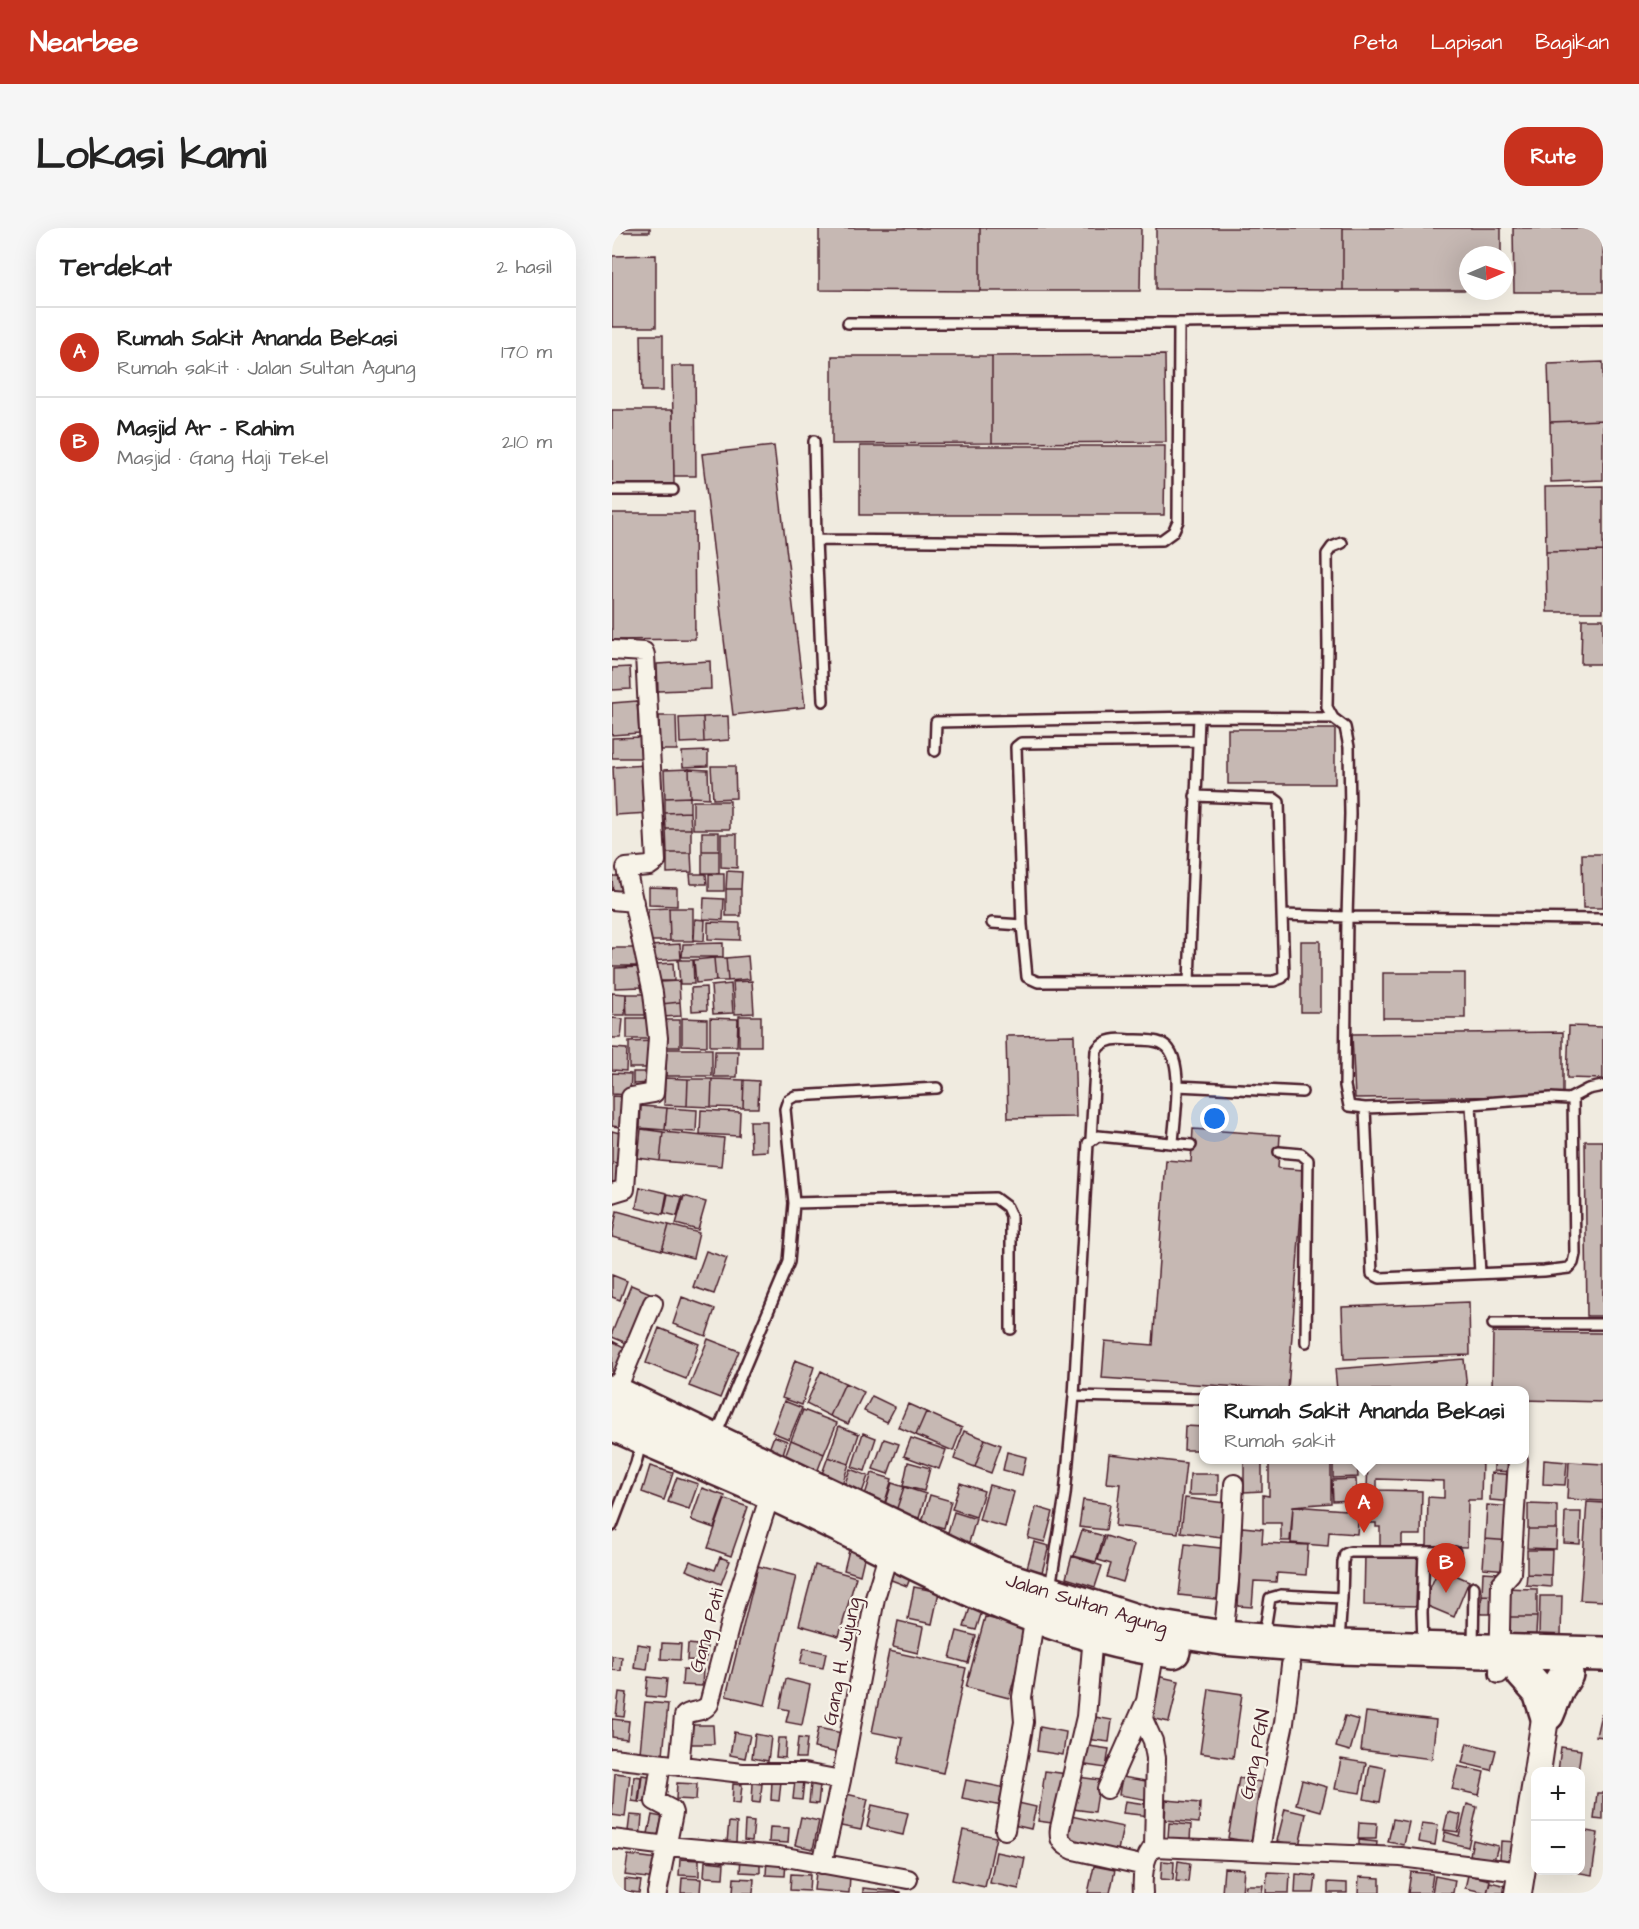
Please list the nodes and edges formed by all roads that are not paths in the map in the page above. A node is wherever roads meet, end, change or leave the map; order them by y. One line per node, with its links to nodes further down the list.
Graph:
1 (1603, 318): 3 (lane)
2 (848, 323): 3 (lane)
3 (1179, 323): 7 (lane)
4 (814, 441): 7 (lane)
5 (612, 490): 6 (lane)
6 (673, 490)
7 (816, 540): 10 (lane)
8 (1342, 543): 12 (lane)
9 (612, 650): 17 (street)
10 (823, 701)
11 (1199, 717): 12 (lane); 13 (lane); 14 (lane)
12 (1333, 718): 19 (lane)
13 (1197, 741): 15 (lane); 22 (lane)
14 (935, 751)
15 (1195, 796): 18 (lane); 23 (lane)
16 (612, 900): 17 (street)
17 (634, 902): 35 (street)
18 (1282, 915): 19 (lane); 23 (lane)
19 (1347, 917): 20 (lane); 30 (lane)
20 (1603, 919)
21 (992, 923): 22 (lane)
22 (1022, 925): 23 (lane)
23 (1189, 981)
24 (1177, 1086): 27 (lane); 31 (lane); 32 (lane)
25 (1603, 1086): 28 (lane)
26 (937, 1088): 36 (lane)
27 (1302, 1092)
28 (1573, 1098): 29 (lane); 37 (lane)
29 (1471, 1104): 30 (lane); 37 (lane)
30 (1365, 1108): 37 (lane)
31 (1091, 1139): 32 (lane); 43 (lane)
32 (1173, 1143): 33 (lane)
33 (1191, 1145)
34 (1279, 1152): 42 (lane)
35 (612, 1193)
36 (794, 1203): 41 (lane); 47 (lane)
37 (1480, 1274)
38 (653, 1303): 45 (street)
39 (1493, 1324): 40 (lane)
40 (1603, 1324)
41 (1011, 1329)
42 (1306, 1342)
43 (1074, 1396): 44 (lane); 57 (lane)
44 (1199, 1399)
45 (613, 1403): 46 (highway, Jalan Sultan Agung); 47 (highway, Jalan Sultan Agung)
46 (643, 1437): 47 (highway, Jalan Sultan Agung); 51 (lane)
47 (703, 1450): 50 (highway, Jalan Sultan Agung); 57 (highway, Jalan Sultan Agung)
48 (1518, 1464): 65 (street)
49 (1234, 1484): 59 (street)
50 (771, 1492): 52 (highway, Jalan Sultan Agung); 71 (street, Gang Pati)
51 (612, 1526)
52 (890, 1552): 57 (highway, Jalan Sultan Agung); 73 (street, Gang H. Jujung)
53 (1424, 1552): 54 (lane); 56 (lane); 62 (lane)
54 (1455, 1552)
55 (1474, 1587): 65 (lane)
56 (1342, 1598): 60 (lane); 61 (lane)
57 (1042, 1603): 58 (highway, Jalan Sultan Agung); 59 (highway, Jalan Sultan Agung); 76 (street)
58 (1094, 1635): 63 (highway, Jalan Sultan Agung); 82 (street)
59 (1223, 1638): 60 (highway, Jalan Sultan Agung)
60 (1263, 1641): 61 (highway, Jalan Sultan Agung)
61 (1338, 1647): 62 (highway, Jalan Sultan Agung)
62 (1423, 1648): 65 (highway, Jalan Sultan Agung)
63 (1155, 1649): 66 (highway, Jalan Sultan Agung); 68 (street)
64 (1603, 1654): 65 (highway, Jalan Sultan Agung)
65 (1524, 1664): 66 (highway, Jalan Sultan Agung); 67 (highway, Jalan Sultan Agung); 69 (highway)
66 (1291, 1665): 80 (street, Gang PGN)
67 (1603, 1676)
68 (1146, 1701): 74 (street); 79 (street)
69 (1547, 1714): 72 (street)
70 (612, 1758): 71 (street)
71 (670, 1765): 73 (street); 78 (street)
72 (1538, 1767)
73 (841, 1780): 81 (street, Gang H. Jujung)
74 (1107, 1789)
75 (1531, 1811): 84 (street)
76 (1005, 1830)
77 (612, 1839): 78 (street)
78 (667, 1846): 81 (street); 85 (street)
79 (1154, 1847): 80 (street); 82 (street)
80 (1260, 1851): 84 (street)
81 (822, 1864): 83 (street)
82 (1145, 1866): 86 (street)
83 (908, 1879)
84 (1519, 1882)
85 (657, 1893)
86 (1143, 1893)

